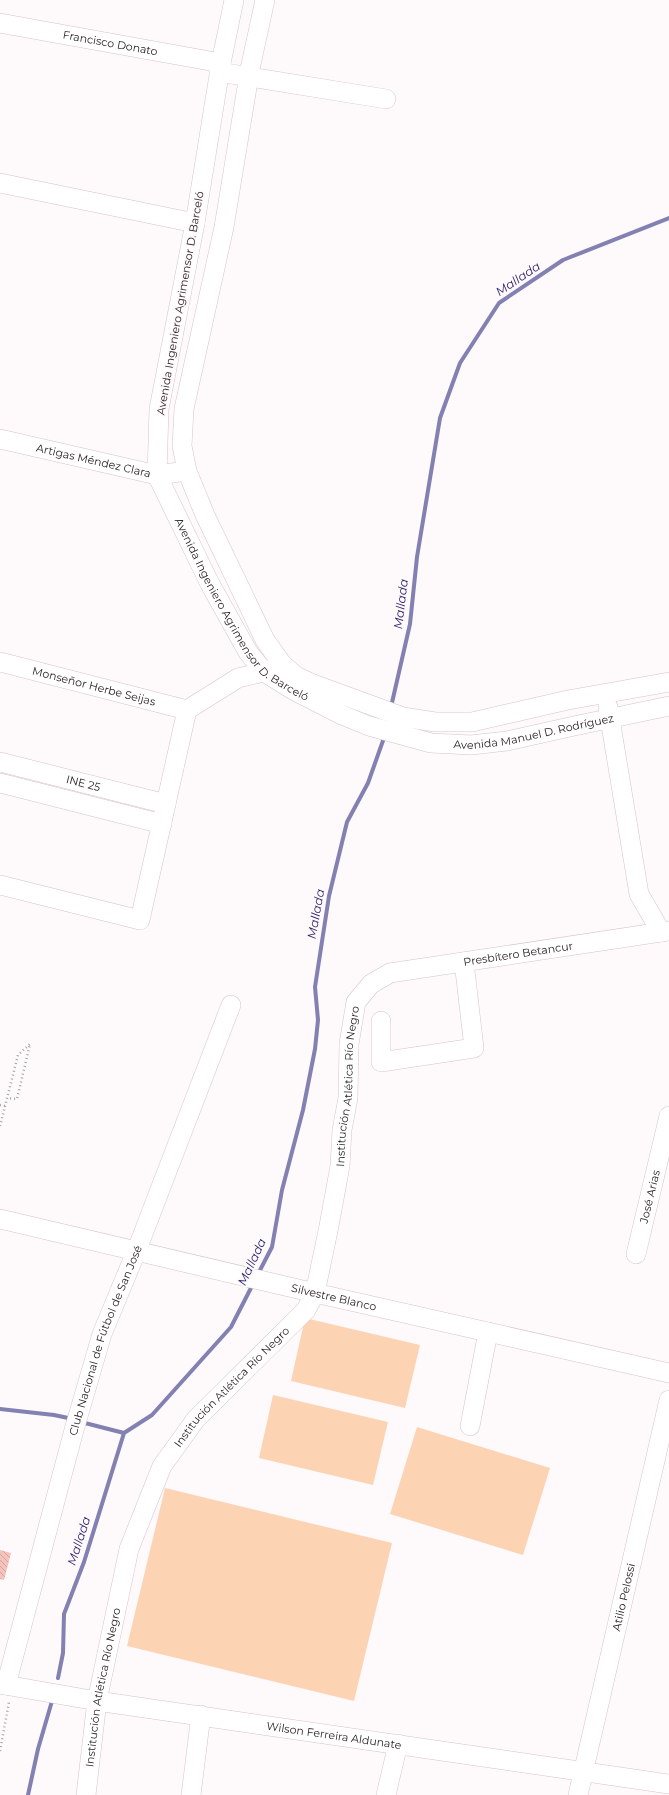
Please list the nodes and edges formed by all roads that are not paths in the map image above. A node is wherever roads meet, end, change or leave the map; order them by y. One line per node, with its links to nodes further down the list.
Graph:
1 (234, 0): 4 (street, Avenida Ingeniero Agrimensor D. Barceló)
2 (265, 0): 5 (street, Avenida Ingeniero Agrimensor D. Barceló)
3 (0, 23): 4 (street, Francisco Donato)
4 (220, 68): 5 (street, Francisco Donato); 8 (street, Avenida Ingeniero Agrimensor D. Barceló)
5 (249, 77): 6 (street, Francisco Donato); 10 (street, Avenida Ingeniero Agrimensor D. Barceló)
6 (386, 99)
7 (0, 183): 8 (street)
8 (195, 224): 11 (street, Avenida Ingeniero Agrimensor D. Barceló)
9 (0, 439): 11 (street, Artigas Méndez Clara)
10 (187, 471): 11 (street, Artigas Méndez Clara); 13 (street, Avenida Ingeniero Agrimensor D. Barceló)
11 (157, 475): 14 (street, Avenida Ingeniero Agrimensor D. Barceló)
12 (0, 662): 18 (street, Monseñor Herbe Seijas)
13 (282, 664): 14 (street); 19 (street, Avenida Ingeniero Agrimensor D. Barceló)
14 (264, 672): 18 (street); 21 (street, Avenida Ingeniero Agrimensor D. Barceló)
15 (669, 682): 16 (street, Avenida Manuel D. Rodríguez)
16 (606, 694): 19 (street, Avenida Manuel D. Rodríguez); 20 (street)
17 (669, 706): 20 (street, Avenida Manuel D. Rodríguez)
18 (187, 710): 24 (street)
19 (403, 717)
20 (610, 719): 21 (street, Avenida Manuel D. Rodríguez); 27 (street)
21 (398, 735)
22 (0, 762): 24 (street, INE 25)
23 (0, 783): 25 (street, INE 25)
24 (166, 804): 25 (street)
25 (162, 824): 26 (street)
26 (0, 885)
27 (665, 931): 28 (street, Presbítero Betancur)
28 (464, 962): 29 (street, Presbítero Betancur); 31 (street)
29 (371, 984): 36 (street, Institución Atlética Río Negro)
30 (231, 1004): 34 (street, Club Nacional de Fútbol de San José)
31 (382, 1021)
32 (669, 1116): 35 (street, José Arias)
33 (0, 1219): 34 (street, Silvestre Blanco)
34 (136, 1252): 36 (street, Silvestre Blanco); 41 (street, Club Nacional de Fútbol de San José)
35 (636, 1254)
36 (315, 1293): 37 (street, Silvestre Blanco); 42 (street, Institución Atlética Río Negro)
37 (488, 1332): 38 (street, Silvestre Blanco); 40 (street)
38 (669, 1373)
39 (669, 1400): 45 (street, Atilio Pelossi)
40 (470, 1426)
41 (3, 1685): 42 (street, Wilson Ferreira Aldunate)
42 (97, 1701): 43 (street, Wilson Ferreira Aldunate); 47 (street, Institución Atlética Río Negro)
43 (201, 1715): 44 (street, Wilson Ferreira Aldunate); 48 (street)
44 (398, 1744): 45 (street, Wilson Ferreira Aldunate); 49 (street)
45 (583, 1771): 46 (street, Wilson Ferreira Aldunate); 50 (street, Atilio Pelossi)
46 (669, 1784)
47 (86, 1795)
48 (191, 1795)
49 (386, 1795)
50 (578, 1795)

